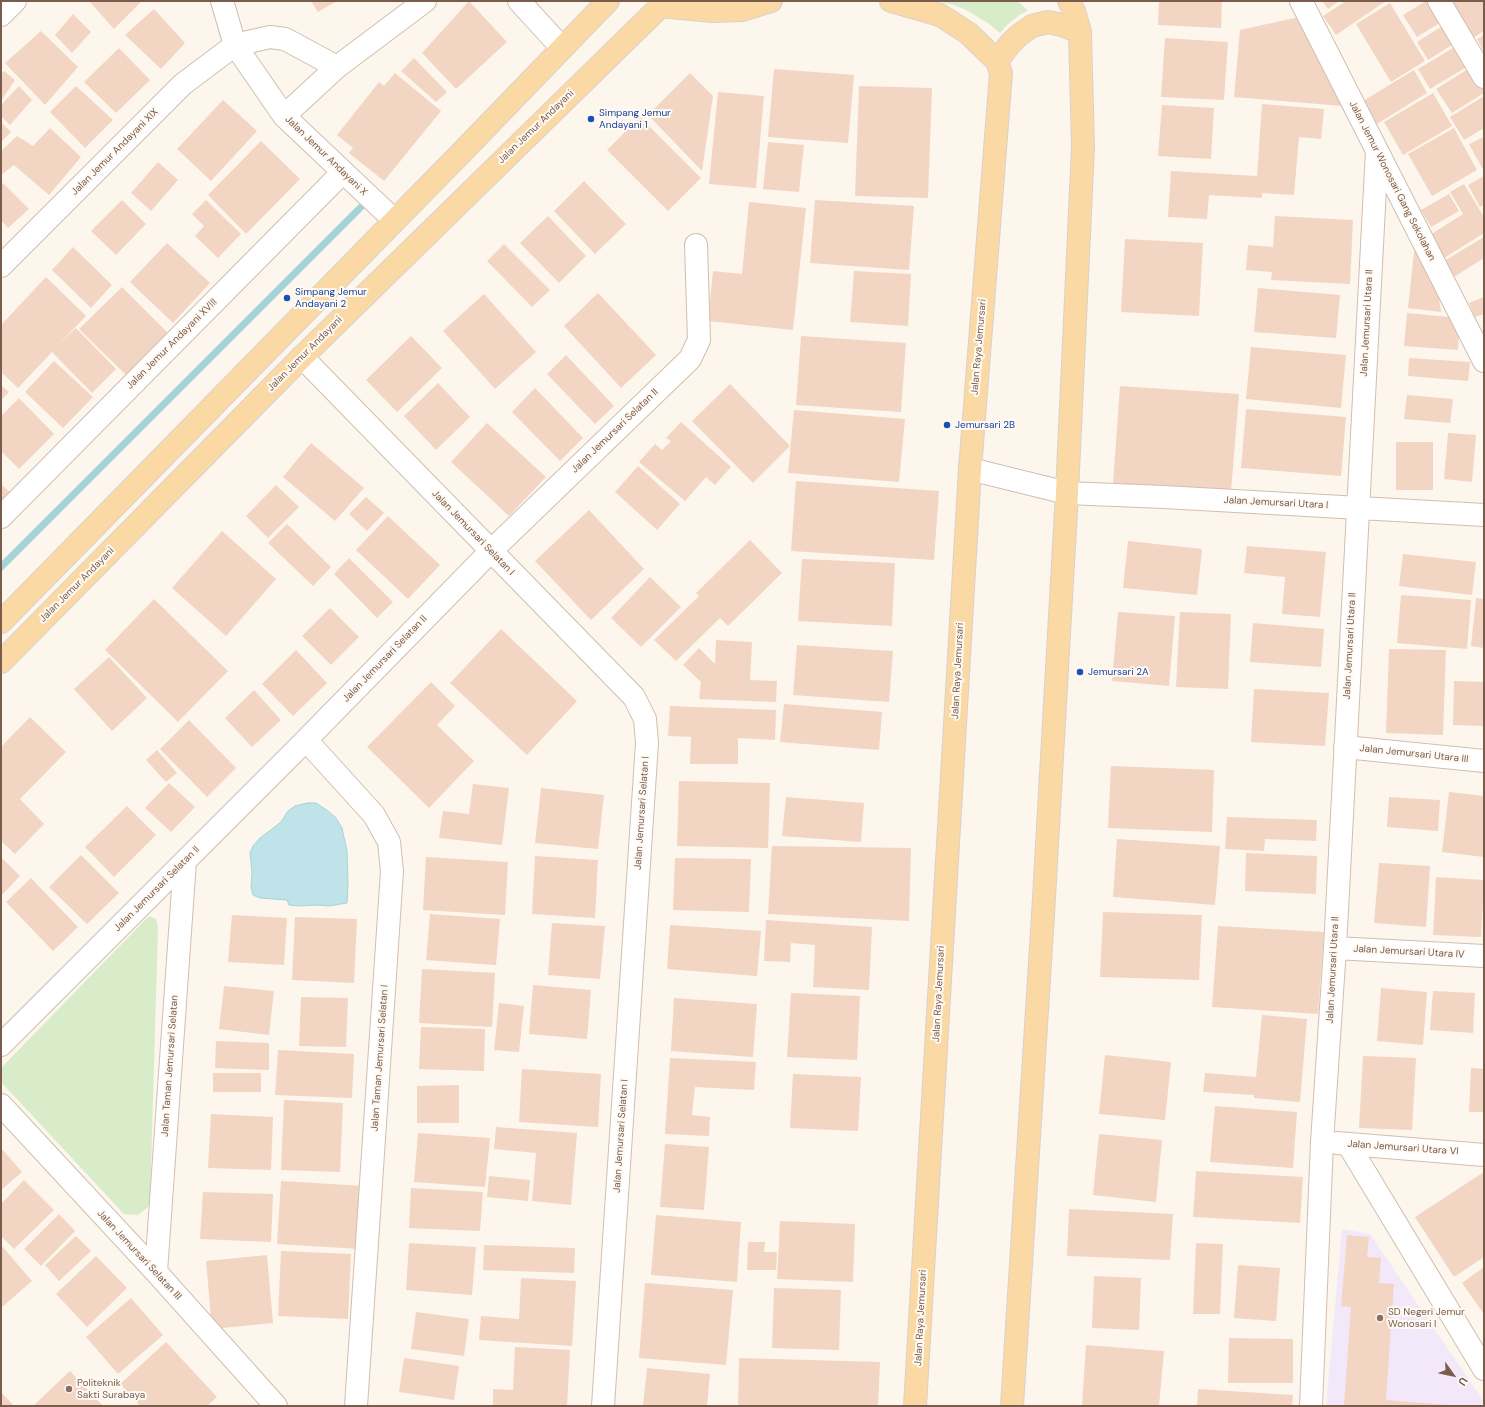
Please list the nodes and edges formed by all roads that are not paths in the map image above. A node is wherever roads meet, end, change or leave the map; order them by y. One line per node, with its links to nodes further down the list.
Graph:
1 (15, 1): 12 (street)
2 (222, 1): 14 (street, Jalan Jemur Andayani X)
3 (424, 1): 17 (street)
4 (518, 1): 15 (street)
5 (608, 1): 15 (main road)
6 (771, 1): 11 (main road)
7 (891, 1): 16 (main road)
8 (1069, 1): 13 (main road)
9 (1301, 1): 20 (street, Jalan Jemur Wonosari Gang Sekolahan)
10 (1439, 1): 18 (street)
11 (663, 3): 25 (main road, Jalan Jemur Andayani)
12 (1, 15)
13 (1080, 32): 16 (main road); 28 (main road)
14 (235, 45): 17 (street); 19 (street, Jalan Jemur Andayani X); 24 (street, Jalan Jemur Andayani XIX)
15 (562, 48): 22 (main road)
16 (997, 61): 27 (main road, Jalan Raya Jemursari)
17 (336, 67): 19 (street)
18 (1484, 77)
19 (284, 116): 21 (street, Jalan Jemur Andayani X)
20 (1377, 150): 26 (street, Jalan Jemur Wonosari Gang Sekolahan); 29 (street, Jalan Jemursari Utara II)
21 (343, 172): 22 (street, Jalan Jemur Andayani X); 31 (street, Jalan Jemur Andayani XVIII)
22 (394, 220): 33 (main road)
23 (696, 245): 32 (street, Jalan Jemursari Selatan II)
24 (1, 266)
25 (302, 357): 32 (street, Jalan Jemursari Selatan I); 34 (main road, Jalan Jemur Andayani)
26 (1484, 361)
27 (970, 469): 28 (street, Jalan Jemursari Utara I); 51 (main road, Jalan Raya Jemursari)
28 (1067, 493): 29 (street, Jalan Jemursari Utara I); 52 (main road)
29 (1357, 507): 30 (street, Jalan Jemursari Utara I); 36 (street, Jalan Jemursari Utara II)
30 (1484, 515)
31 (1, 517)
32 (491, 551): 35 (street, Jalan Jemursari Selatan II); 50 (street, Jalan Jemursari Selatan I)
33 (1, 622)
34 (1, 662)
35 (306, 740): 38 (street, Jalan Jemursari Selatan II); 49 (street, Jalan Taman Jemursari Selatan I)
36 (1345, 747): 37 (street, Jalan Jemursari Utara III); 39 (street, Jalan Jemursari Utara II)
37 (1484, 760)
38 (185, 861): 41 (street, Jalan Jemursari Selatan II); 46 (street, Jalan Taman Jemursari Selatan)
39 (1335, 948): 40 (street, Jalan Jemursari Utara IV); 43 (street, Jalan Jemursari Utara II)
40 (1484, 956)
41 (1, 1045)
42 (1, 1105): 46 (street, Jalan Jemursari Selatan III)
43 (1322, 1142): 44 (street, Jalan Jemursari Utara VI); 53 (street, Jalan Jemursari Utara II)
44 (1348, 1144): 45 (street, Jalan Jemursari Utara VI); 47 (street)
45 (1484, 1155)
46 (156, 1272): 48 (street, Jalan Jemursari Selatan III)
47 (1484, 1369)
48 (276, 1406)
49 (356, 1406)
50 (603, 1406)
51 (915, 1406)
52 (1012, 1406)
53 (1311, 1406)

